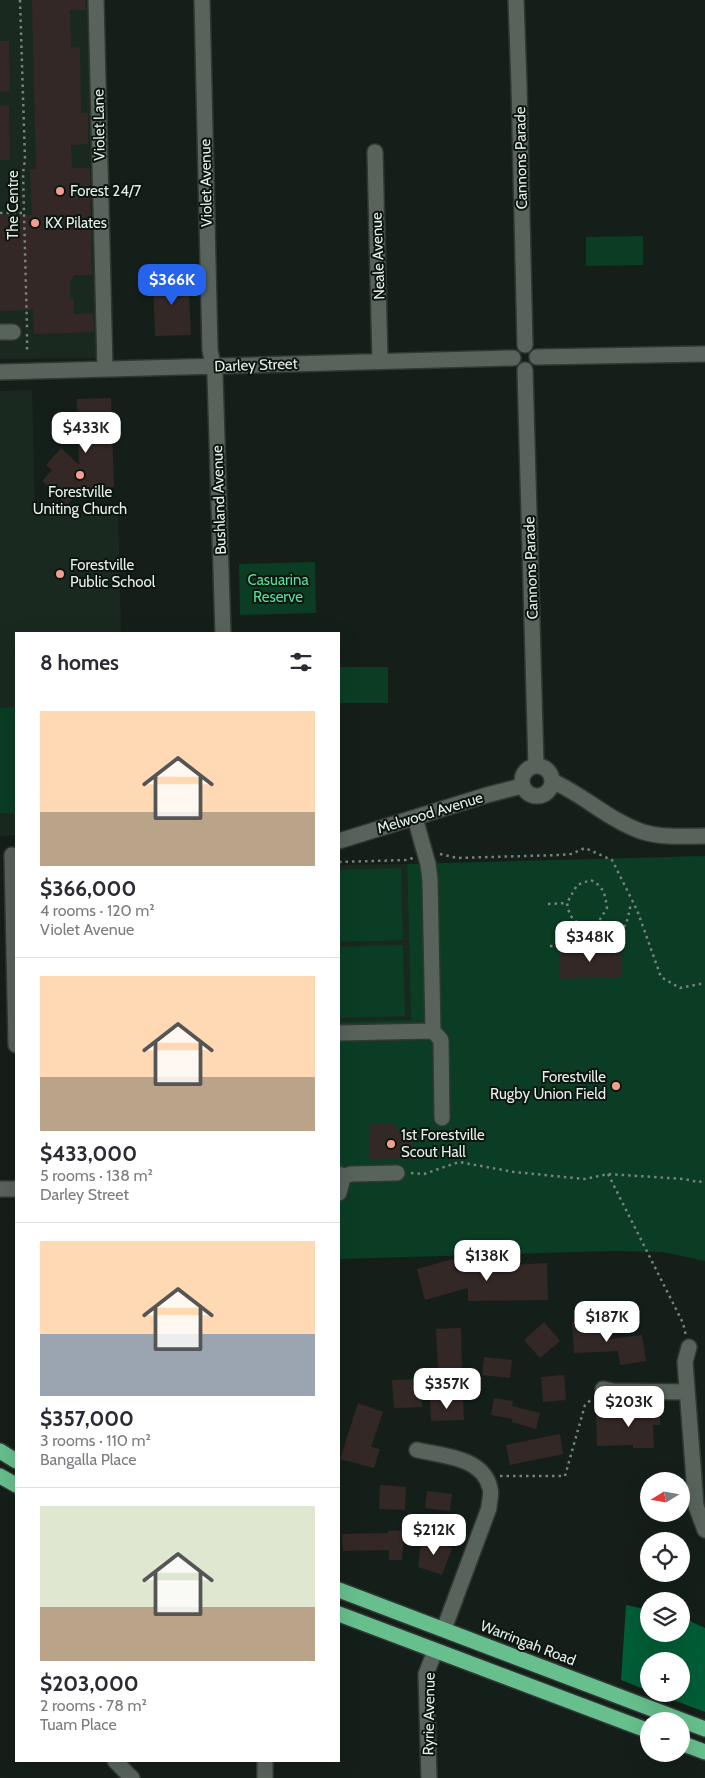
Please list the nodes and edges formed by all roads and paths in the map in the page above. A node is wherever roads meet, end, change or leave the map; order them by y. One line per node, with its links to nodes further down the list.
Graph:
1 (20, 0): 7 (path, The Centre)
2 (96, 0): 15 (street, Violet Lane)
3 (202, 0): 14 (street, Violet Avenue)
4 (516, 0): 8 (street, Cannons Parade)
5 (375, 152): 13 (street, Neale Avenue)
6 (0, 213): 7 (path)
7 (24, 213): 9 (path, The Centre)
8 (525, 345): 11 (street); 12 (street)
9 (28, 350)
10 (705, 354): 12 (street)
11 (513, 358): 13 (street, Darley Street); 16 (street)
12 (537, 358): 16 (street)
13 (380, 361): 14 (street, Darley Street)
14 (213, 366): 15 (street, Darley Street); 18 (street, Bushland Avenue)
15 (105, 369): 17 (street, Darley Street)
16 (525, 370): 19 (street, Cannons Parade)
17 (0, 372)
18 (224, 632)
19 (536, 766): 20 (street); 21 (street)
20 (552, 781): 21 (street); 23 (street)
21 (522, 786): 22 (street, Melwood Avenue)
22 (415, 818): 24 (street, Melwood Avenue); 25 (street)
23 (705, 836)
24 (340, 841)
25 (425, 854): 27 (path); 28 (path); 34 (street)
26 (9, 855): 33 (street)
27 (340, 862)
28 (632, 901): 31 (path); 32 (path)
29 (567, 903): 29 (path); 30 (path)
30 (548, 904)
31 (550, 946)
32 (705, 983)
33 (15, 1018)
34 (433, 1031): 35 (street); 36 (street)
35 (340, 1033)
36 (442, 1118)
37 (397, 1172): 38 (path); 39 (street)
38 (608, 1174): 40 (path); 44 (path)
39 (340, 1176): 43 (street)
40 (705, 1181)
41 (0, 1189): 42 (street)
42 (15, 1189)
43 (340, 1191)
44 (690, 1347): 46 (street)
45 (603, 1389): 46 (street); 52 (path)
46 (687, 1392): 47 (street)
47 (698, 1439): 54 (street)
48 (417, 1450): 57 (street)
49 (0, 1451): 50 (highway)
50 (15, 1460)
51 (0, 1476): 53 (highway)
52 (498, 1484)
53 (15, 1485)
54 (705, 1530)
55 (340, 1590): 57 (highway, Warringah Road)
56 (340, 1614): 58 (highway)
57 (444, 1629): 58 (highway); 60 (highway, Warringah Road)
58 (435, 1651): 59 (highway); 67 (street, Ryrie Avenue)
59 (640, 1728)
60 (705, 1729)
61 (690, 1746): 62 (highway)
62 (705, 1752)
63 (117, 1762): 65 (street)
64 (265, 1762): 66 (street)
65 (132, 1778)
66 (265, 1778)
67 (429, 1778)

